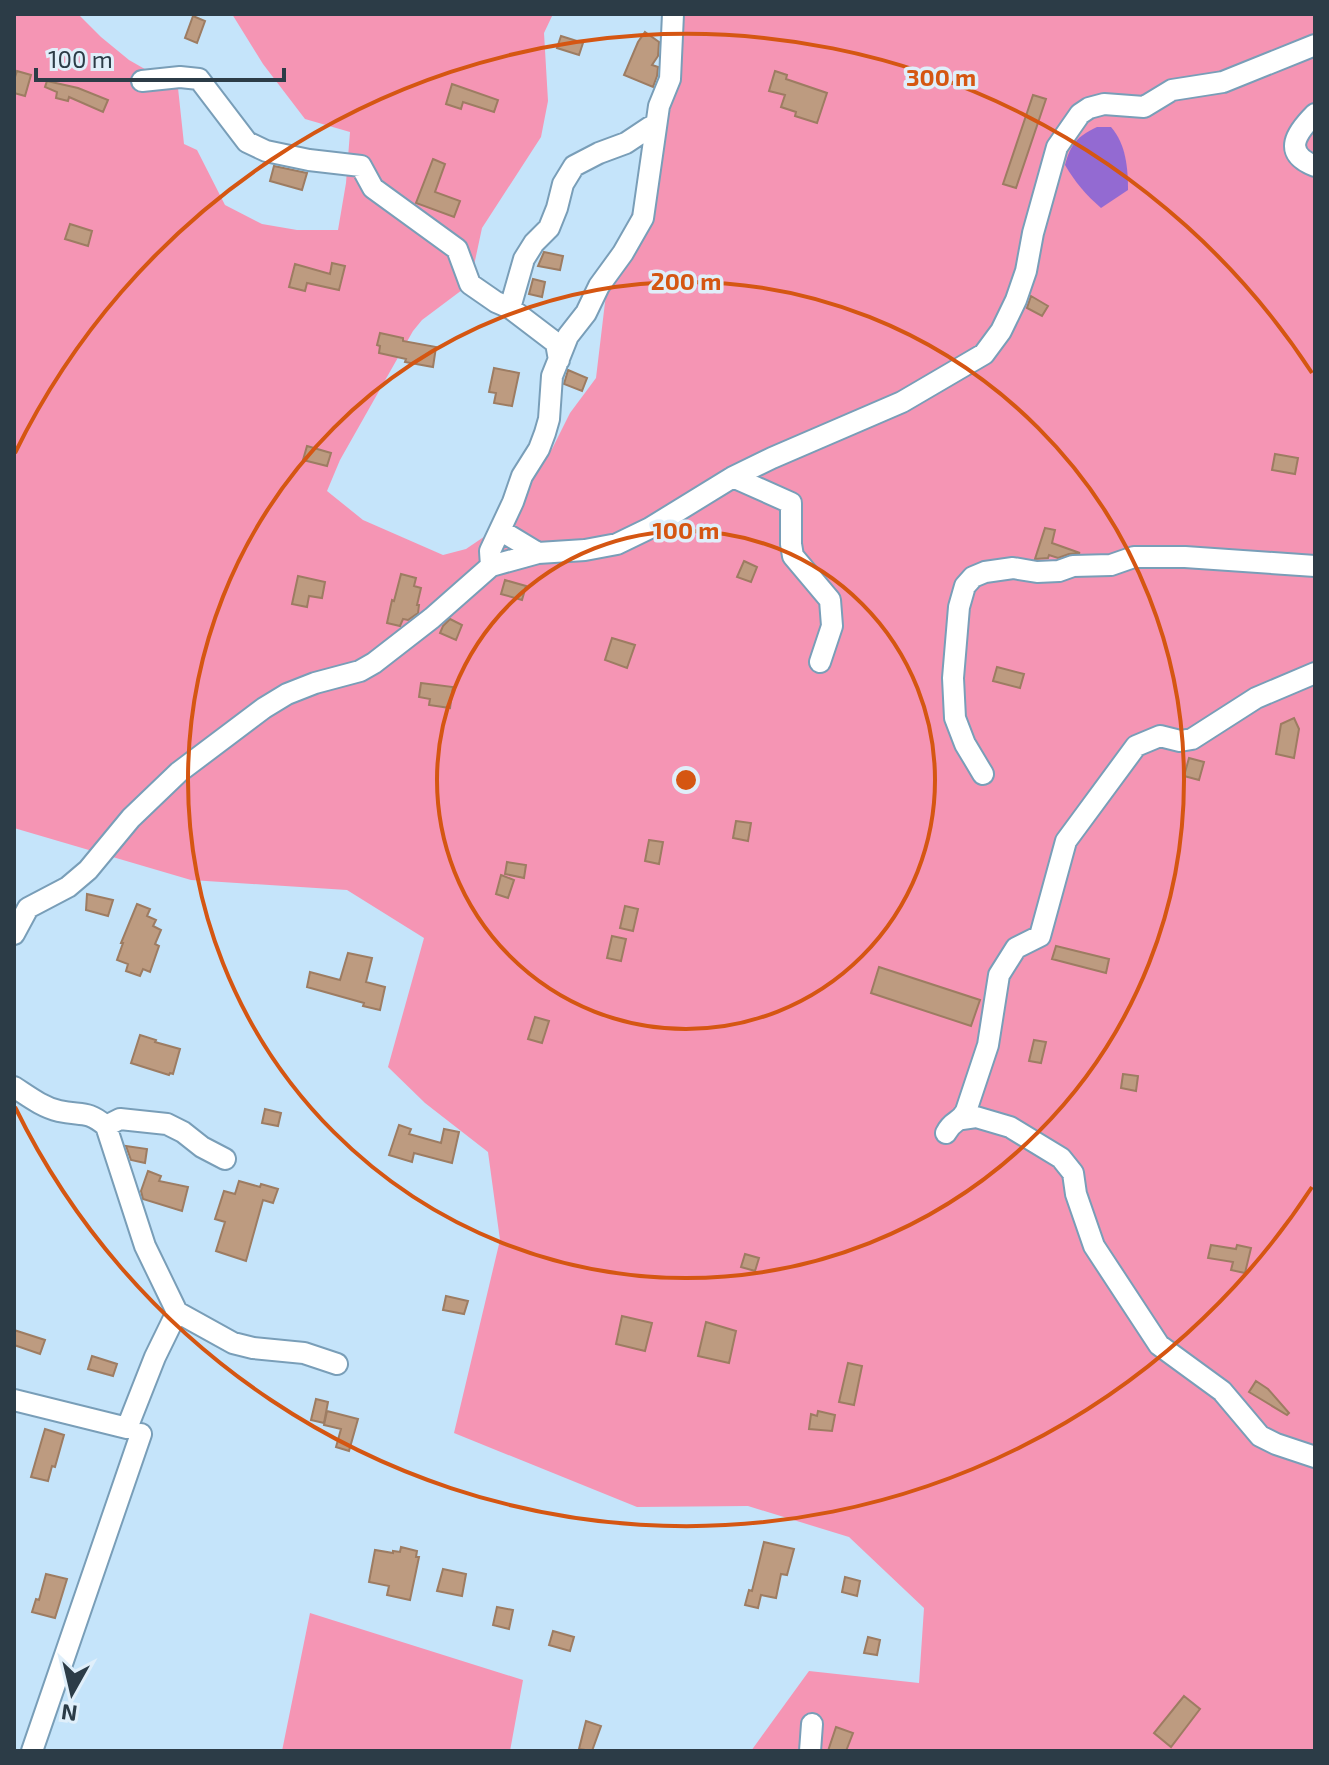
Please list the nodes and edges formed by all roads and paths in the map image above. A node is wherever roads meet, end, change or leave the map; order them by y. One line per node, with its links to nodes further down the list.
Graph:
1 (673, 14): 8 (street)
2 (1314, 45): 9 (street)
3 (142, 81): 7 (street)
4 (1315, 114): 6 (street)
5 (650, 127): 7 (street)
6 (1315, 166)
7 (510, 308): 8 (street)
8 (559, 360): 10 (street)
9 (733, 477): 11 (street); 14 (street)
10 (500, 530): 11 (street); 12 (street)
11 (538, 553): 12 (street)
12 (491, 566): 17 (street)
13 (1315, 566): 16 (street)
14 (820, 662)
15 (1315, 673): 19 (street)
16 (983, 774)
17 (14, 934)
18 (14, 1087): 20 (street)
19 (962, 1119): 21 (street); 27 (street)
20 (106, 1126): 22 (street); 23 (street)
21 (946, 1133)
22 (225, 1159)
23 (177, 1312): 24 (street); 25 (street)
24 (337, 1364)
25 (14, 1400)
26 (141, 1434): 29 (street)
27 (1315, 1457)
28 (812, 1724): 30 (street)
29 (32, 1751)
30 (810, 1751)

